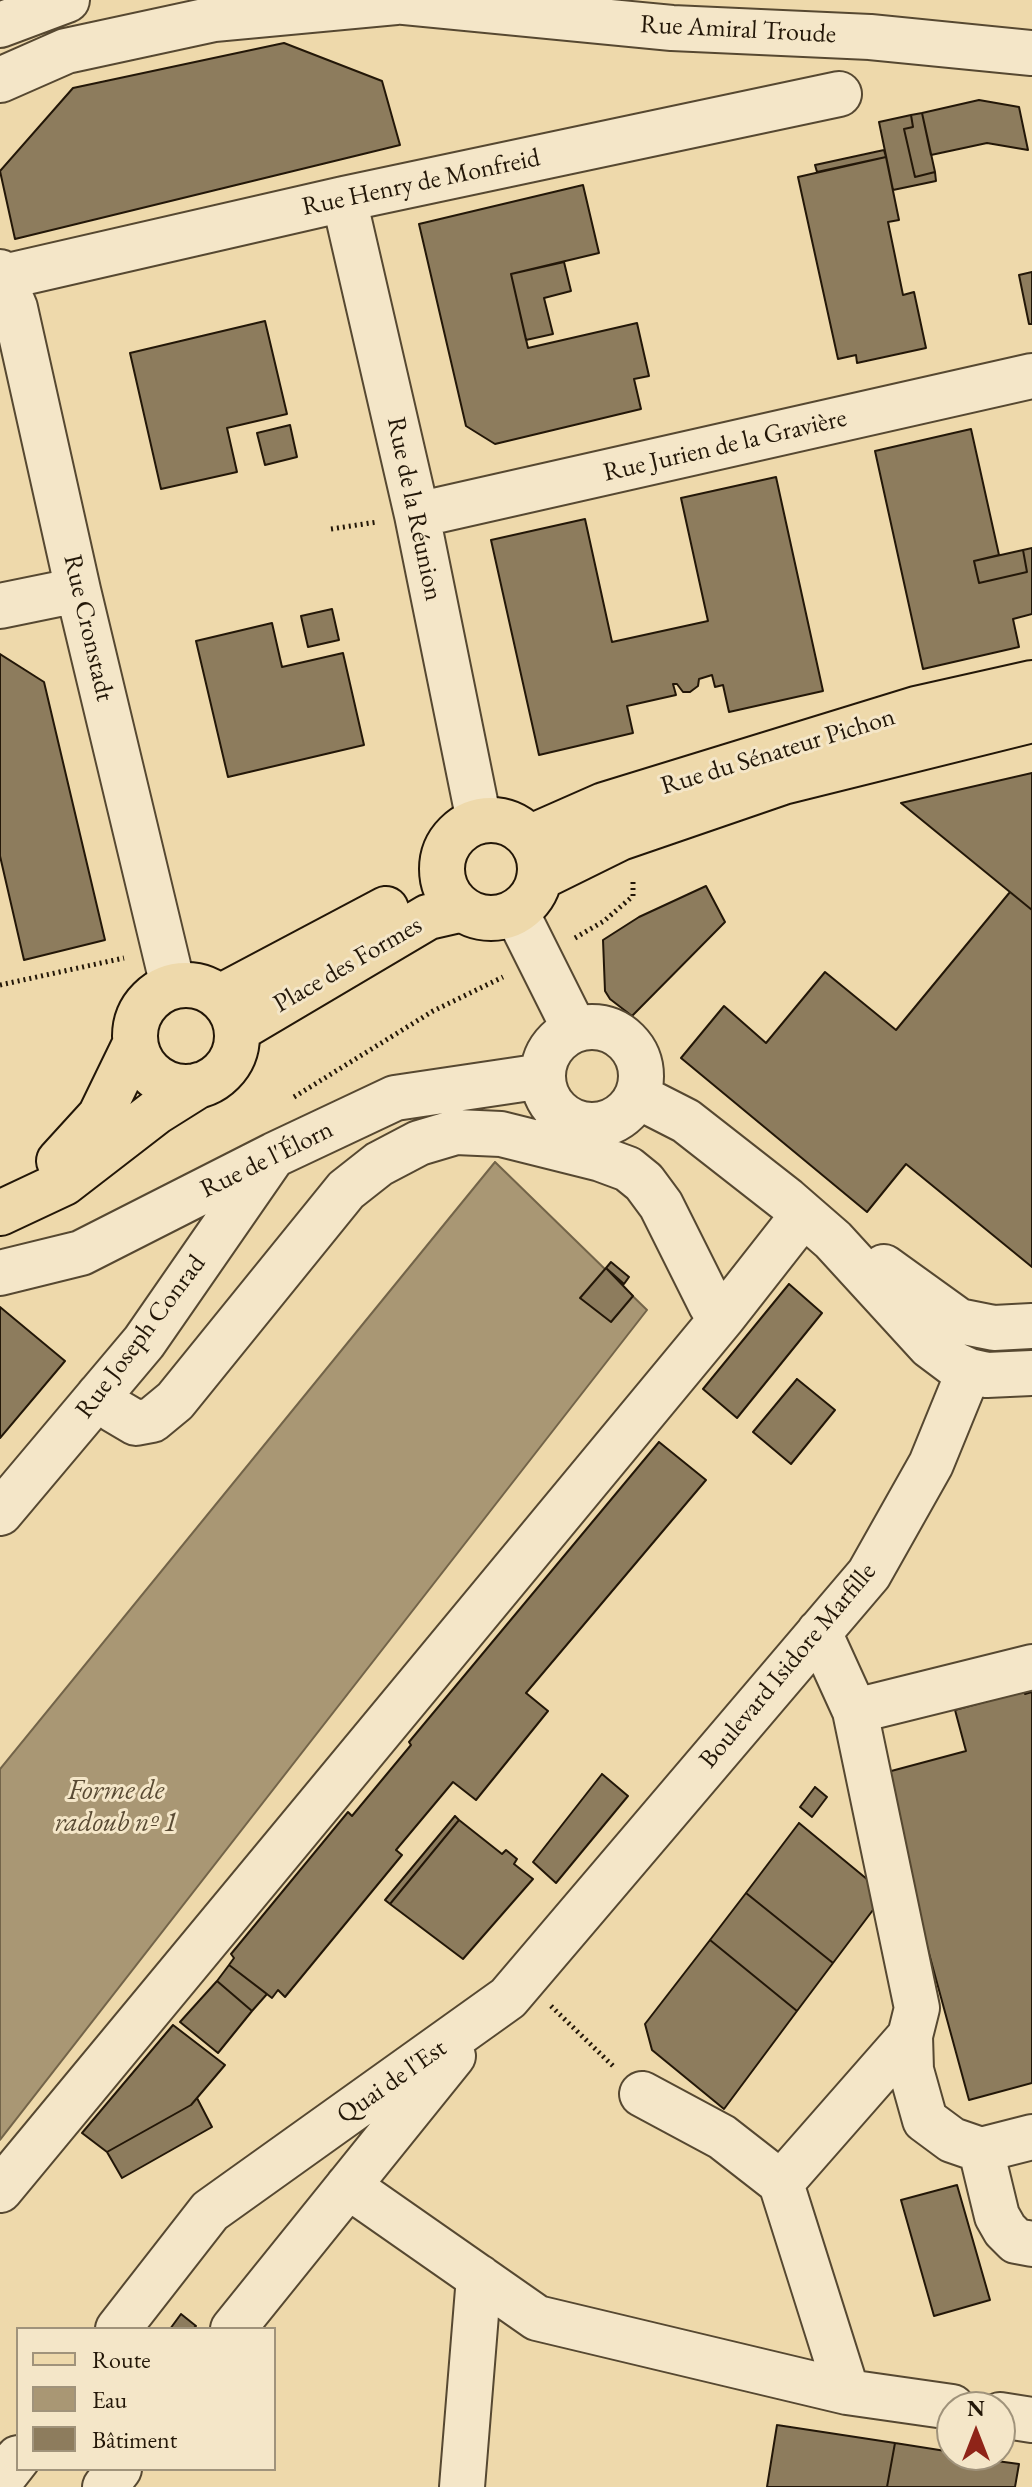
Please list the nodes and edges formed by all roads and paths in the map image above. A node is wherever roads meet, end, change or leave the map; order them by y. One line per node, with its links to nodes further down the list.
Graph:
1 (67, 0): 5 (street)
2 (390, 1): 3 (street, Rue Amiral Troude); 7 (street, Rue Amiral Troude)
3 (737, 15): 4 (street, Rue Amiral Troude)
4 (796, 17): 6 (street, Rue Amiral Troude)
5 (0, 25)
6 (1032, 53)
7 (0, 80)
8 (839, 94): 9 (street, Rue Henry de Monfreid)
9 (344, 199): 10 (street, Rue Henry de Monfreid); 12 (street, Rue de la Réunion)
10 (2, 275): 13 (street, Rue Cronstadt)
11 (1032, 376): 12 (street, Rue Jurien de la Gravière)
12 (417, 515): 17 (street, Rue de la Réunion)
13 (78, 590): 14 (street); 23 (street, Rue Cronstadt)
14 (0, 606)
15 (1032, 683): 19 (main road, Rue du Sénateur Pichon)
16 (1032, 720): 19 (main road, Rue du Sénateur Pichon)
17 (479, 821): 18 (main road); 19 (main road)
18 (442, 868): 21 (main road); 25 (main road, Place des Formes)
19 (528, 876): 21 (main road); 22 (street)
20 (633, 896): 22 (path)
21 (463, 909): 25 (main road, Place des Formes)
22 (539, 960): 26 (street); 31 (path)
23 (169, 967): 24 (path); 25 (main road); 27 (main road)
24 (0, 985)
25 (228, 1014): 29 (main road)
26 (575, 1030): 28 (street); 30 (street)
27 (135, 1044): 29 (main road); 33 (main road)
28 (543, 1076): 30 (street); 32 (street, Rue de l'Élorn)
29 (199, 1085): 34 (main road)
30 (637, 1096): 35 (street)
31 (289, 1101)
32 (274, 1155): 36 (street, Rue de l'Élorn); 41 (street, Rue Joseph Conrad)
33 (0, 1194)
34 (0, 1213)
35 (818, 1227): 37 (street); 38 (street); 40 (street)
36 (0, 1273)
37 (723, 1317): 41 (street); 55 (street)
38 (1032, 1326)
39 (1028, 1369): 40 (street)
40 (969, 1371): 43 (street, Boulevard Isidore Marfille)
41 (99, 1395): 42 (street, Rue Joseph Conrad)
42 (0, 1513)
43 (819, 1632): 45 (street); 46 (street, Boulevard Isidore Marfille)
44 (1032, 1667): 45 (street)
45 (855, 1711): 49 (street)
46 (655, 1823): 47 (street, Quai de l'Est)
47 (523, 1978): 48 (street, Quai de l'Est); 50 (path)
48 (487, 2014): 54 (street); 58 (street, Quai de l'Est)
49 (910, 2036): 52 (street); 53 (street)
50 (642, 2094): 53 (street)
51 (1032, 2137): 52 (street)
52 (981, 2150): 56 (street)
53 (781, 2183): 60 (street)
54 (348, 2186): 57 (street); 59 (street)
55 (0, 2190)
56 (1032, 2244)
57 (479, 2277): 60 (street); 66 (street)
58 (120, 2327)
59 (235, 2327)
60 (847, 2392): 61 (street)
61 (936, 2405)
62 (16, 2461): 64 (street)
63 (117, 2471): 65 (street)
64 (0, 2481)
65 (105, 2487)
66 (462, 2487)

